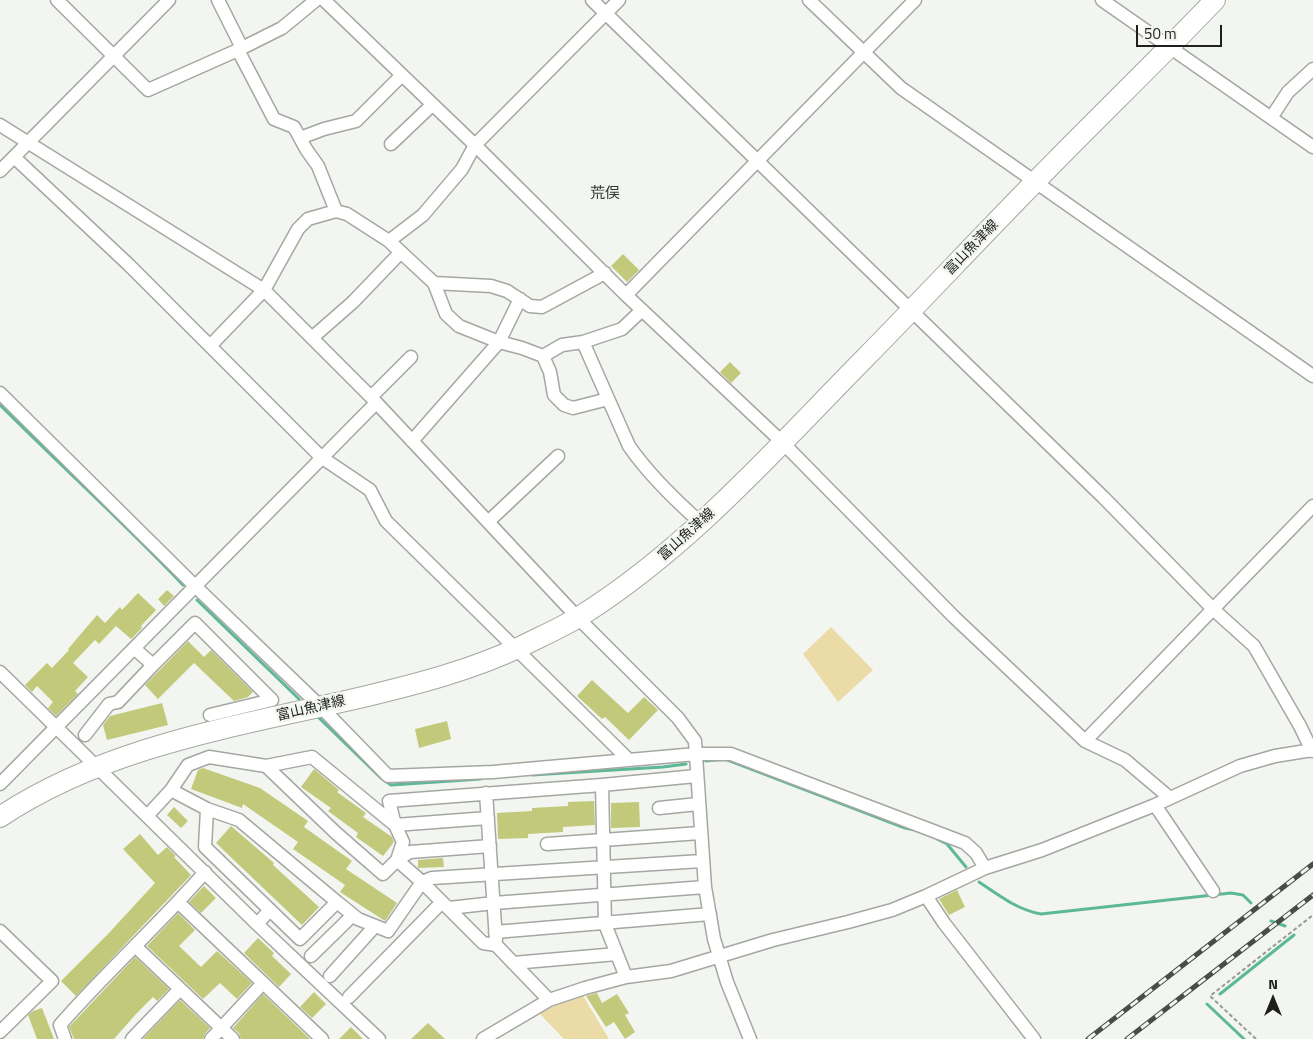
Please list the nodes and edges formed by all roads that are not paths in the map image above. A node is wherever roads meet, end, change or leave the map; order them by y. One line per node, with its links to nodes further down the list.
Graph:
1 (57, 0): 16 (street)
2 (170, 0): 16 (street)
3 (218, 0): 14 (street)
4 (316, 0): 14 (street)
5 (324, 0): 18 (street)
6 (592, 0): 12 (street)
7 (619, 0): 12 (street)
8 (809, 0): 15 (street)
9 (915, 0): 15 (street)
10 (1102, 0): 13 (street)
11 (1215, 0): 13 (main road, 富山魚津線)
12 (606, 13): 25 (street); 28 (street)
13 (1169, 48): 20 (street); 30 (main road, 富山魚津線)
14 (240, 49): 16 (street); 22 (street)
15 (863, 53): 28 (street); 30 (street)
16 (114, 56): 23 (street)
17 (1313, 68): 20 (street)
18 (401, 76): 19 (street); 22 (street)
19 (432, 105): 24 (street); 25 (street)
20 (1271, 118): 26 (street)
21 (0, 124): 23 (street)
22 (300, 138): 31 (street)
23 (28, 142): 27 (street); 36 (street)
24 (391, 144)
25 (475, 145): 32 (street); 34 (street)
26 (1313, 147)
27 (14, 156): 29 (street); 44 (street)
28 (758, 162): 37 (street); 40 (street)
29 (0, 171)
30 (1035, 181): 40 (main road, 富山魚津線); 47 (street)
31 (336, 211): 32 (street); 36 (street)
32 (389, 241): 33 (street)
33 (401, 252): 35 (street); 41 (street)
34 (604, 273): 37 (street); 38 (street)
35 (434, 283): 38 (street); 42 (street)
36 (264, 290): 41 (street); 44 (street)
37 (626, 295): 39 (street)
38 (520, 300): 42 (street)
39 (642, 310): 43 (street); 52 (street)
40 (911, 311): 52 (main road, 富山魚津線); 59 (street)
41 (313, 337): 50 (street)
42 (499, 342): 45 (street); 51 (street)
43 (583, 342): 45 (street); 49 (street)
44 (210, 346): 54 (street)
45 (543, 356): 49 (street)
46 (411, 357): 50 (street)
47 (1313, 376)
48 (0, 393): 58 (street)
49 (608, 399): 57 (street)
50 (373, 400): 51 (street); 54 (street)
51 (412, 440): 56 (street)
52 (782, 442): 57 (main road, 富山魚津線); 70 (street)
53 (558, 456): 56 (street)
54 (321, 457): 58 (street); 62 (street)
55 (1313, 506): 59 (street)
56 (489, 521): 60 (street)
57 (702, 524): 60 (main road, 富山魚津線)
58 (196, 586): 61 (street); 65 (street)
59 (1214, 610): 70 (street); 71 (street)
60 (578, 618): 62 (main road, 富山魚津線); 72 (street)
61 (135, 649): 63 (street); 68 (street)
62 (516, 649): 65 (main road, 富山魚津線); 73 (street)
63 (153, 665): 66 (street); 69 (street)
64 (0, 672): 68 (street)
65 (321, 707): 66 (main road, 富山魚津線); 73 (street)
66 (277, 708): 67 (street); 75 (main road, 富山魚津線)
67 (210, 715)
68 (57, 728): 75 (street); 77 (street)
69 (85, 735)
70 (1086, 741): 81 (street)
71 (1312, 751): 81 (street)
72 (696, 754): 73 (street); 76 (street); 97 (street)
73 (629, 760)
74 (266, 766): 79 (street); 89 (street); 94 (street)
75 (96, 767): 86 (street); 87 (main road, 富山魚津線)
76 (696, 776): 78 (street); 82 (street)
77 (0, 784)
78 (602, 785): 80 (street); 91 (street)
79 (171, 790): 85 (street); 86 (street)
80 (486, 793): 88 (street); 89 (street)
81 (1170, 798): 83 (street)
82 (698, 804): 84 (street); 90 (street)
83 (1155, 805): 97 (street); 102 (street)
84 (659, 808)
85 (206, 809): 106 (street); 109 (street)
86 (147, 816): 98 (street)
87 (0, 817)
88 (488, 818): 89 (street); 93 (street)
89 (395, 825): 94 (street)
90 (700, 833): 91 (street); 95 (street)
91 (603, 840): 92 (street); 96 (street)
92 (548, 844)
93 (490, 846): 94 (street); 99 (street)
94 (397, 860): 100 (street)
95 (702, 861): 96 (street); 101 (street)
96 (604, 868): 99 (street); 103 (street)
97 (985, 868): 104 (street)
98 (205, 872): 105 (street); 112 (street)
99 (492, 873): 100 (street); 107 (street)
100 (422, 882): 108 (street); 114 (street)
101 (705, 887): 103 (street); 110 (street)
102 (1214, 891)
103 (604, 896): 107 (street); 113 (street)
104 (926, 896): 120 (street); 138 (street)
105 (179, 902): 117 (street); 124 (street)
106 (337, 902): 109 (street); 111 (street)
107 (494, 903): 108 (street); 116 (street)
108 (446, 905): 116 (street); 126 (street)
109 (270, 910): 112 (street)
110 (710, 914): 113 (street); 120 (street)
111 (353, 915): 114 (street); 119 (street)
112 (257, 924): 135 (street)
113 (605, 924): 116 (street); 118 (street)
114 (376, 926): 122 (street)
115 (0, 931): 129 (street)
116 (496, 939): 121 (street)
117 (136, 947): 125 (street); 130 (street)
118 (617, 954): 121 (street); 123 (street)
119 (311, 956)
120 (719, 957): 123 (street); 137 (street)
121 (513, 962): 127 (street)
122 (330, 976)
123 (626, 977): 127 (street)
124 (263, 983): 128 (street); 134 (street)
125 (180, 989): 128 (street); 131 (street)
126 (349, 997)
127 (549, 1000): 136 (street)
128 (221, 1028): 132 (street); 133 (street)
129 (0, 1032)
130 (65, 1039)
131 (132, 1039)
132 (211, 1039)
133 (233, 1039)
134 (322, 1039)
135 (379, 1039)
136 (483, 1039)
137 (750, 1039)
138 (1034, 1039)

